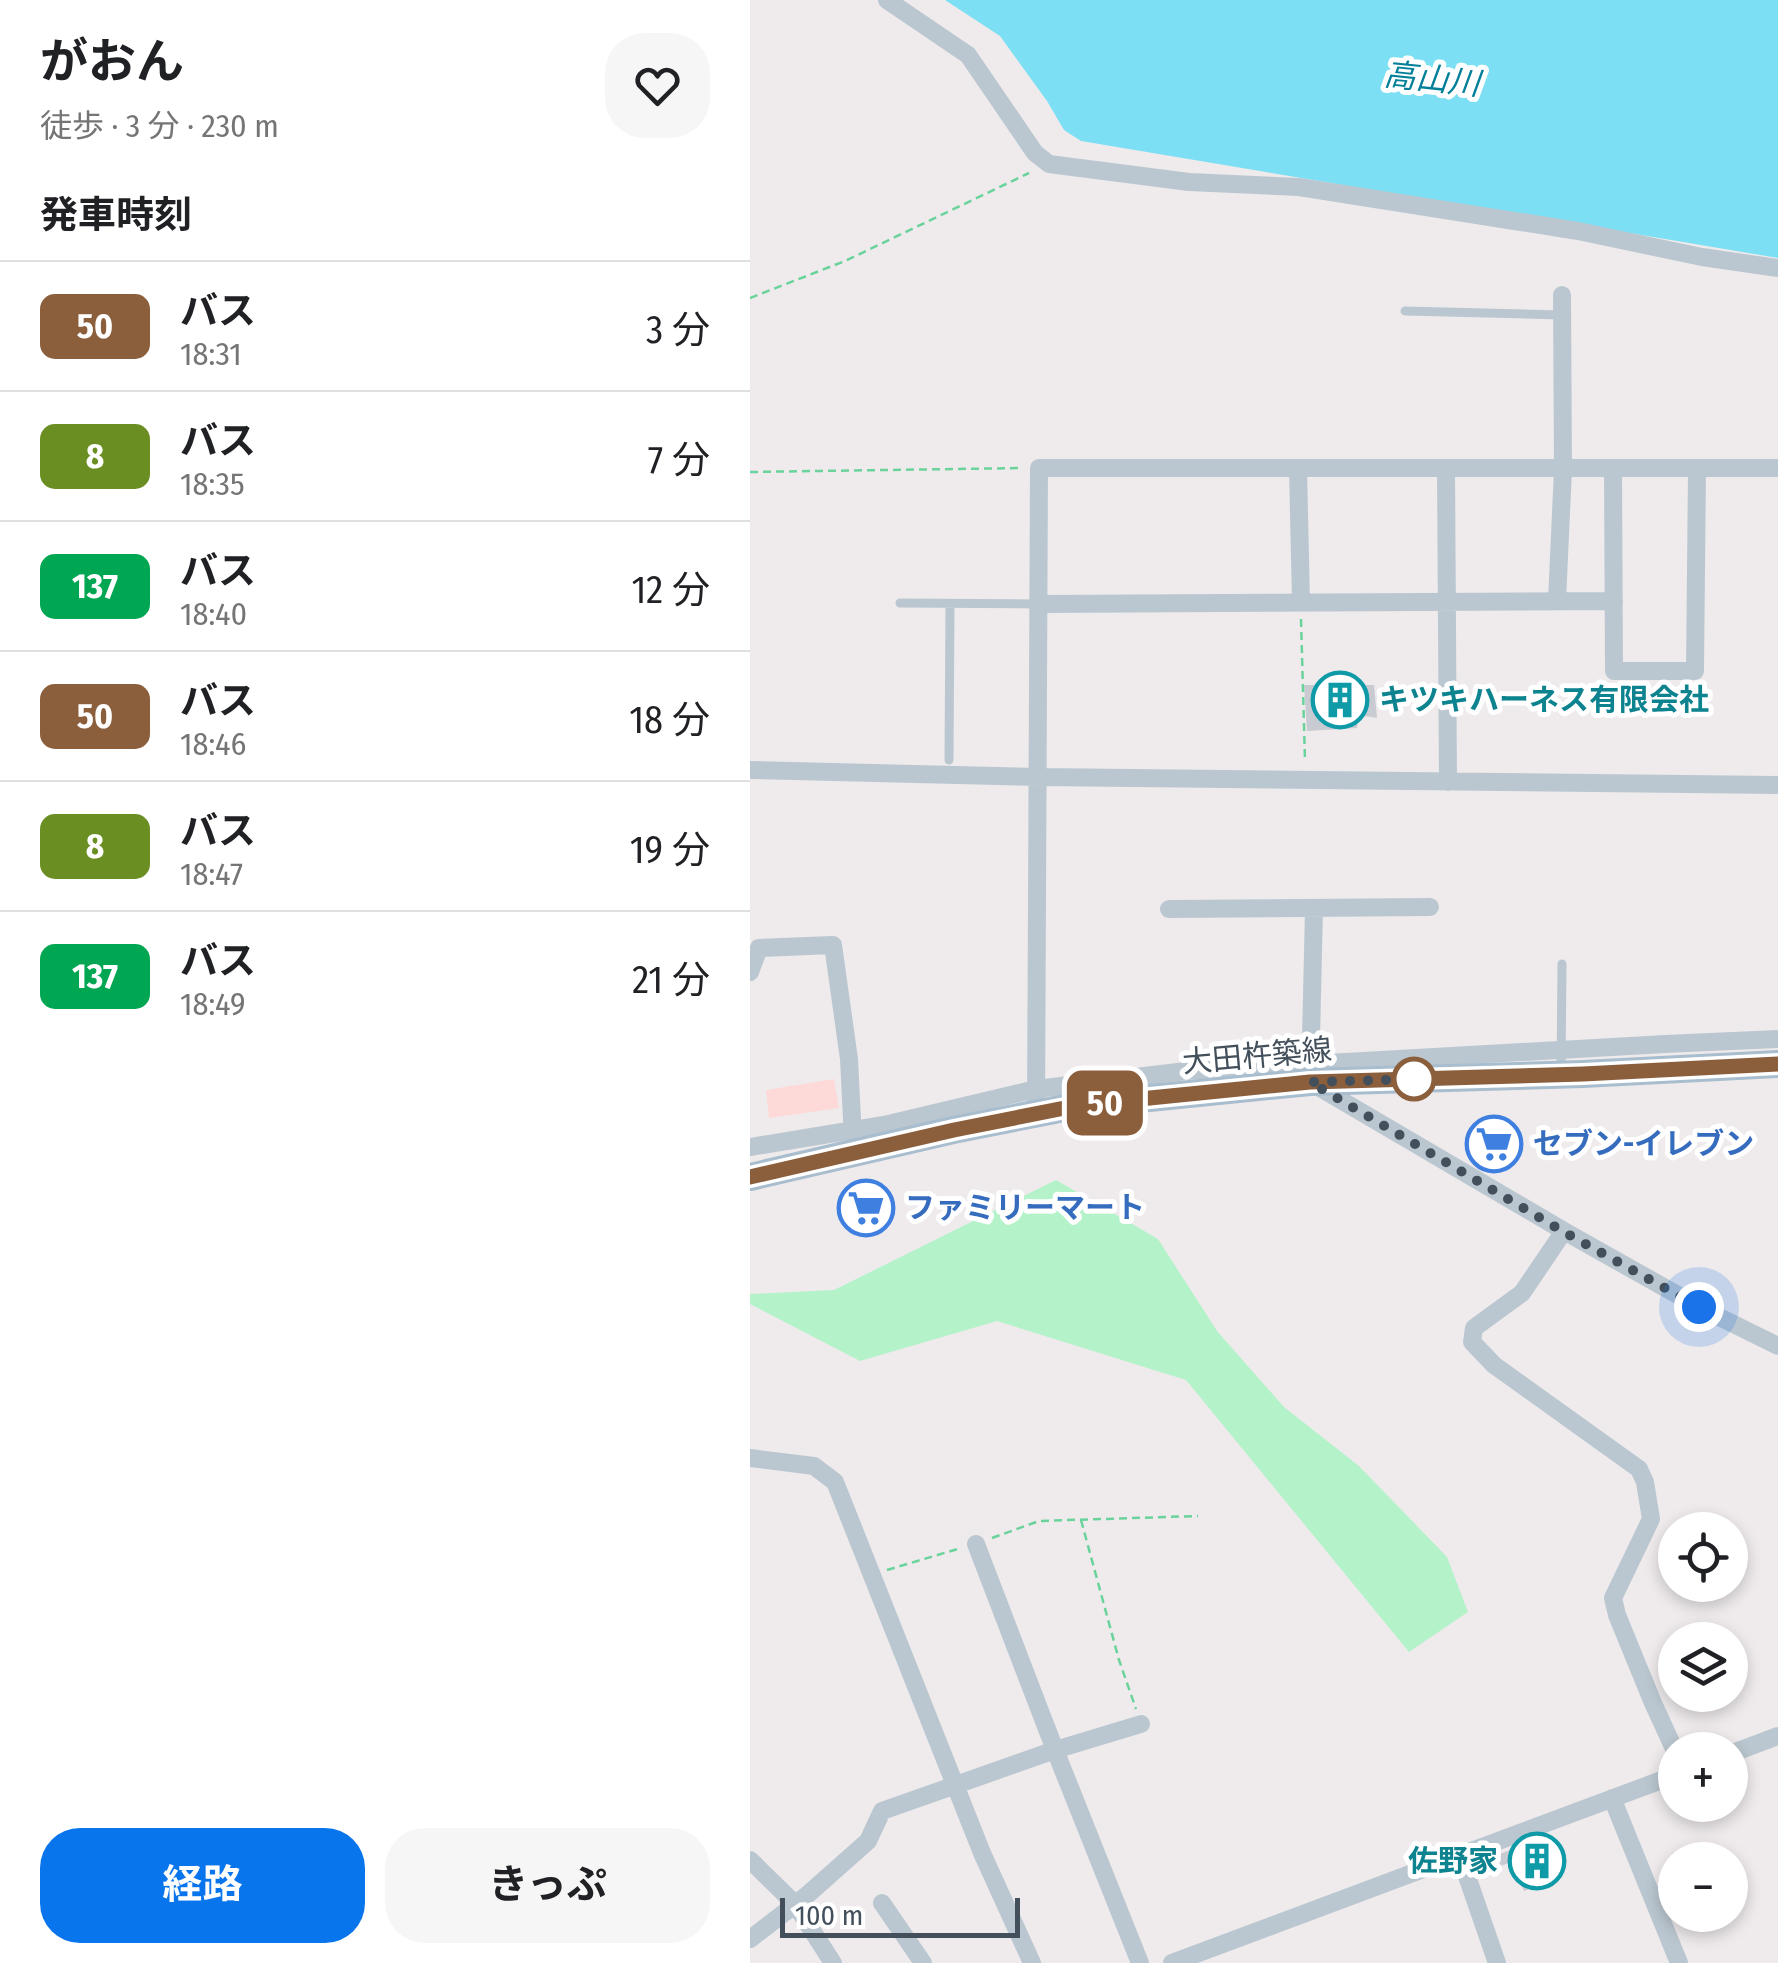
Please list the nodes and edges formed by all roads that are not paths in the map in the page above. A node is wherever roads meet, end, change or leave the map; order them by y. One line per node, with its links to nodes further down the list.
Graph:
1 (888, 0): 2 (street)
2 (1778, 268)
3 (1562, 295): 5 (street)
4 (1406, 311): 5 (lane)
5 (1562, 315): 11 (street)
6 (1298, 468): 10 (street); 14 (street); 18 (street)
7 (1778, 468): 9 (street)
8 (1613, 469): 9 (street); 11 (street); 13 (street)
9 (1697, 469): 13 (street)
10 (1446, 470): 11 (street); 15 (street)
11 (1563, 470): 12 (street)
12 (1556, 601): 13 (street); 15 (street)
13 (1614, 601)
14 (1301, 602): 15 (street); 18 (street)
15 (1448, 602): 22 (street)
16 (900, 604): 17 (lane)
17 (950, 604): 18 (lane); 19 (lane)
18 (1040, 604): 21 (street)
19 (950, 760)
20 (750, 770): 21 (street)
21 (1039, 778): 22 (street); 33 (street)
22 (1448, 782): 23 (street)
23 (1778, 785)
24 (1430, 907): 25 (street)
25 (1314, 909): 26 (street); 32 (street)
26 (1169, 910)
27 (1562, 964): 30 (lane)
28 (750, 972): 34 (street)
29 (1778, 1040): 30 (street)
30 (1561, 1062): 31 (main road, 大田杵築線); 32 (main road, 大田杵築線)
31 (1778, 1064)
32 (1311, 1073): 33 (main road, 大田杵築線); 37 (street)
33 (1036, 1101): 34 (main road, 大田杵築線)
34 (854, 1142): 35 (street); 36 (main road, 大田杵築線)
35 (750, 1148)
36 (750, 1177)
37 (1564, 1232): 38 (street); 42 (street)
38 (1778, 1346)
39 (750, 1458): 47 (street)
40 (976, 1544): 45 (street)
41 (1140, 1724): 45 (street)
42 (1666, 1732)
43 (1778, 1736): 44 (street)
44 (1748, 1747)
45 (1055, 1750): 47 (street); 57 (street)
46 (1658, 1780): 48 (street)
47 (955, 1785): 52 (street); 56 (street)
48 (1612, 1798): 49 (street); 60 (street)
49 (1460, 1856): 58 (street); 59 (street)
50 (750, 1860): 52 (street)
51 (882, 1903): 55 (street)
52 (795, 1904): 53 (street); 54 (street)
53 (750, 1939)
54 (833, 1963)
55 (924, 1963)
56 (1032, 1963)
57 (1140, 1963)
58 (1172, 1963)
59 (1498, 1963)
60 (1679, 1963)

